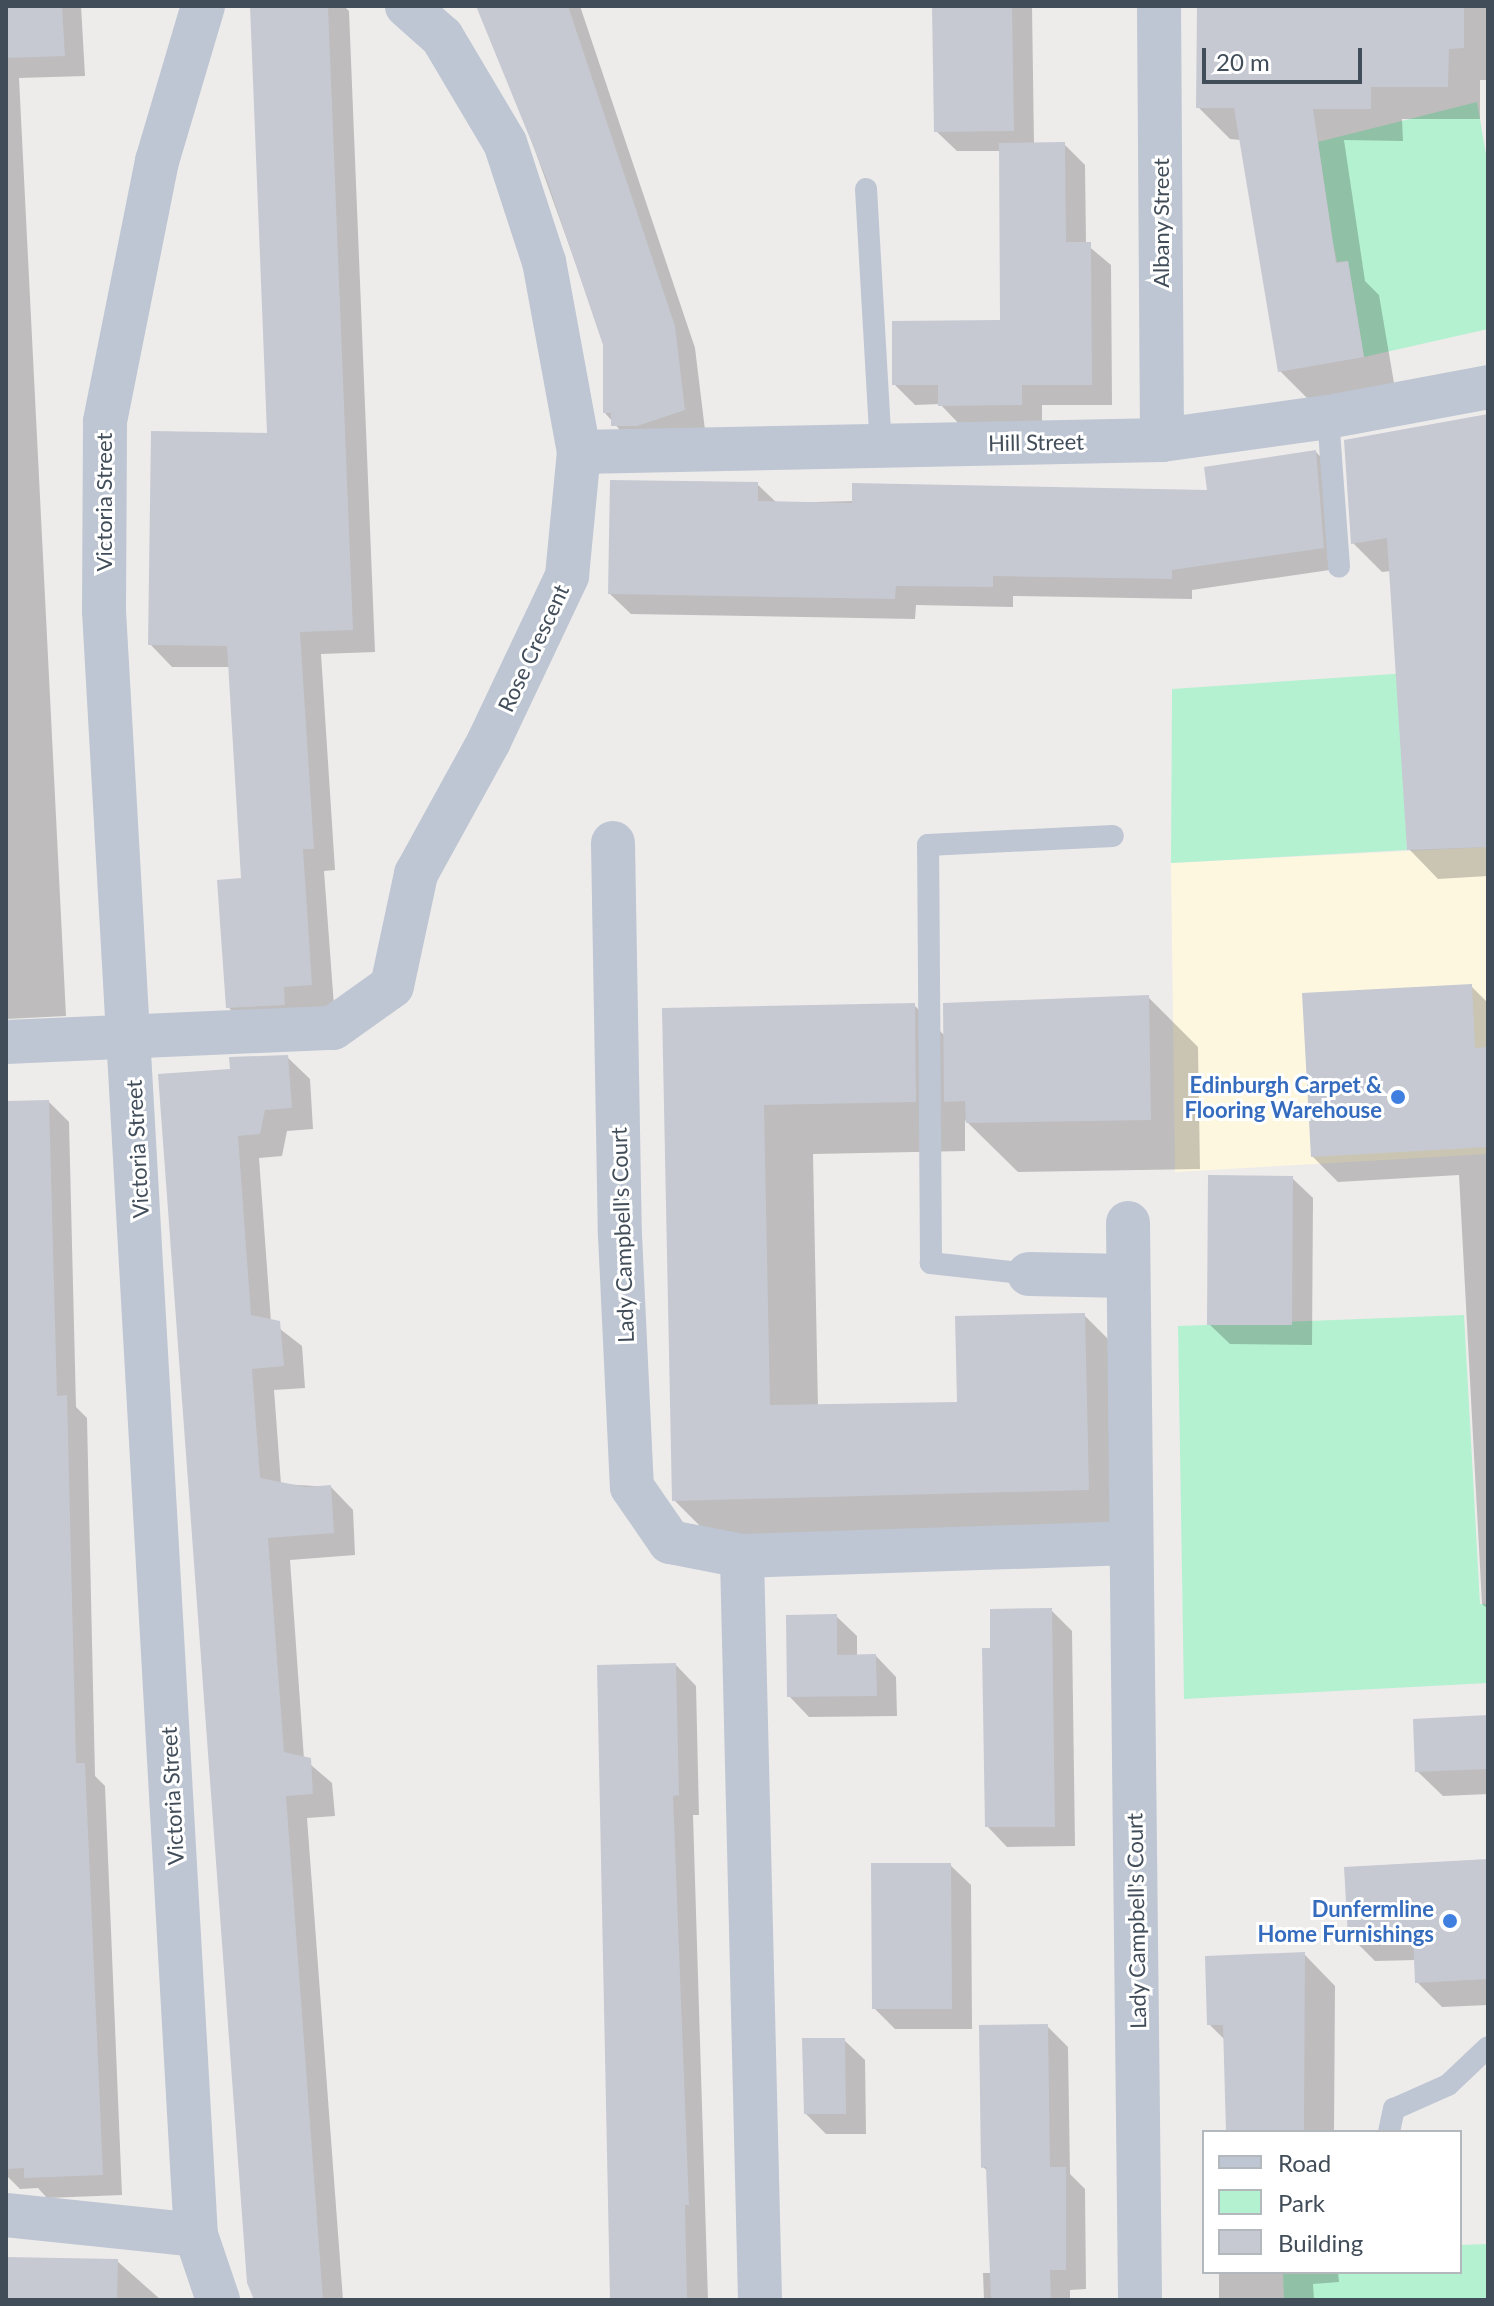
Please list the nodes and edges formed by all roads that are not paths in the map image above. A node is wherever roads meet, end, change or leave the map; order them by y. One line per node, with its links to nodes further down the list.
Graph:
1 (203, 6): 13 (street, Victoria Street)
2 (407, 6): 9 (street, Rose Crescent)
3 (1159, 6): 7 (street, Albany Street)
4 (866, 189): 8 (lane)
5 (1488, 387): 6 (street, Hill Street)
6 (1328, 417): 7 (street, Hill Street); 10 (lane)
7 (1162, 440): 8 (street, Hill Street)
8 (881, 446): 9 (street, Hill Street)
9 (579, 452): 13 (street, Rose Crescent)
10 (1339, 567)
11 (1113, 836): 16 (lane)
12 (613, 843): 19 (street, Lady Campbell's Court)
13 (130, 1036): 14 (street, Rose Crescent); 23 (street, Victoria Street)
14 (6, 1042)
15 (1128, 1223): 17 (street, Lady Campbell's Court)
16 (1029, 1274): 17 (street)
17 (1128, 1276): 18 (street, Lady Campbell's Court)
18 (1131, 1543): 19 (street, Lady Campbell's Court); 26 (street, Lady Campbell's Court)
19 (742, 1556): 25 (street)
20 (1488, 2047): 21 (lane)
21 (1389, 2130)
22 (6, 2215): 23 (street)
23 (196, 2235): 24 (street, Victoria Street)
24 (218, 2300)
25 (760, 2300)
26 (1140, 2300)

